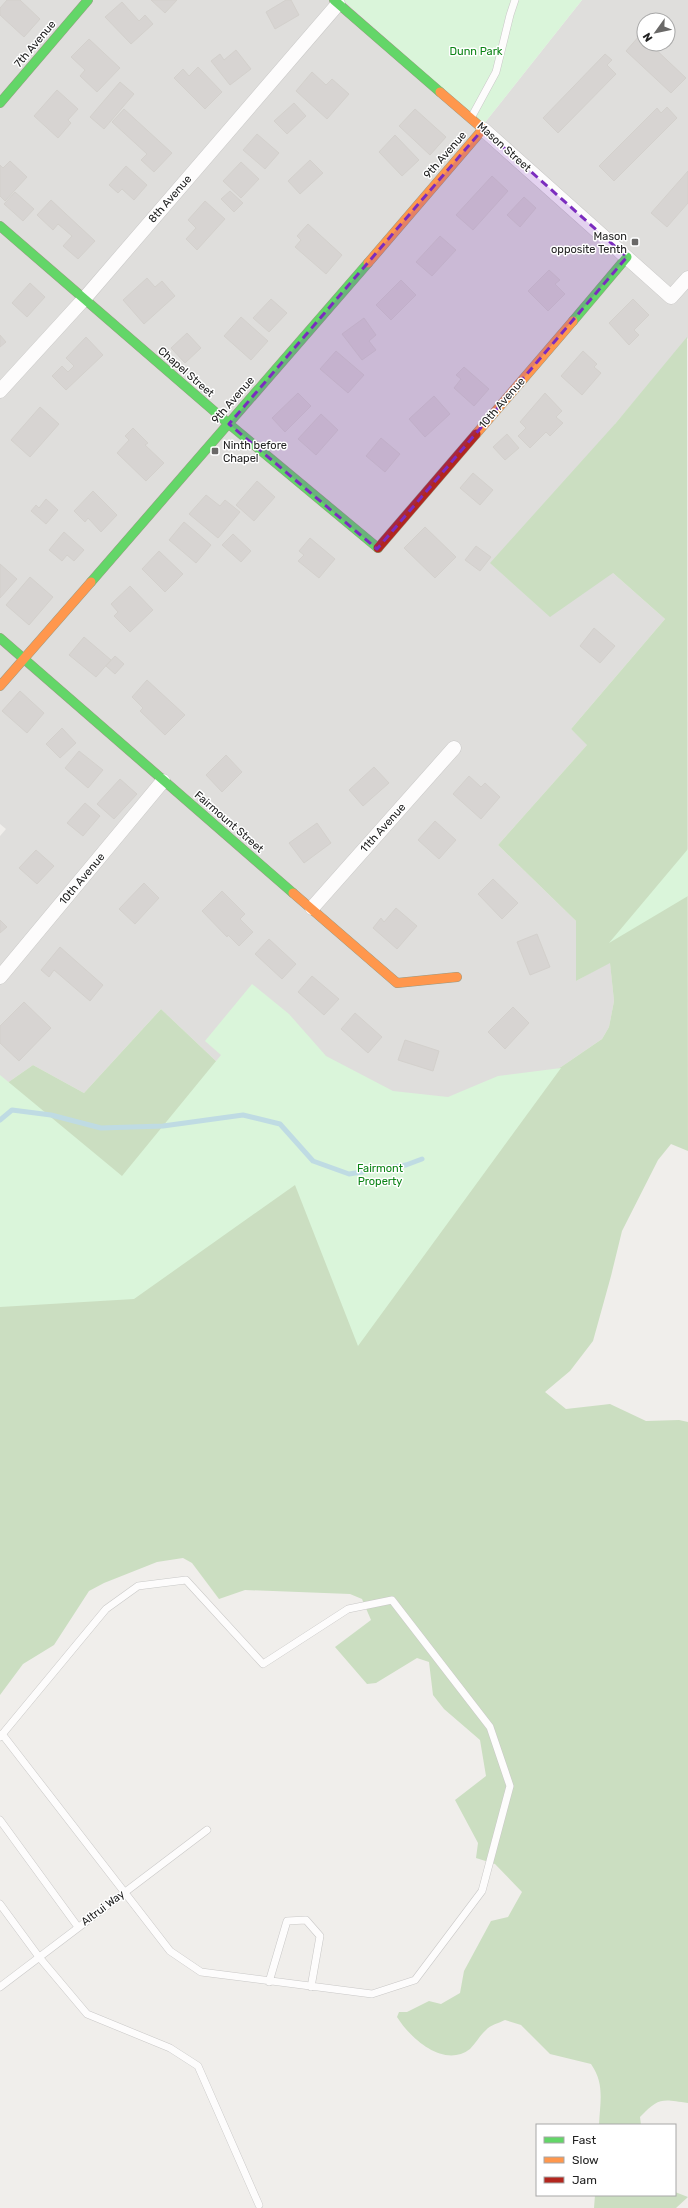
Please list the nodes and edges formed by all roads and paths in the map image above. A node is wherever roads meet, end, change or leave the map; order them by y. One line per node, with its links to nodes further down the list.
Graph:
1 (88, 0): 4 (street, 7th Avenue)
2 (515, 0): 5 (lane)
3 (336, 2): 5 (street, Mason Street); 10 (street, 8th Avenue)
4 (0, 103)
5 (471, 118): 6 (street, Mason Street)
6 (483, 129): 8 (street, Mason Street); 12 (street, 9th Avenue)
7 (0, 226): 10 (street, Chapel Street)
8 (627, 258): 9 (street, Mason Street); 13 (street, 10th Avenue)
9 (688, 278)
10 (84, 299): 11 (street, 8th Avenue); 12 (street, Chapel Street)
11 (0, 391)
12 (229, 424): 13 (street, Chapel Street); 15 (street, 9th Avenue)
13 (377, 549)
14 (0, 638): 15 (street, Fairmount Street)
15 (24, 658): 16 (street, 9th Avenue); 18 (street, Fairmount Street)
16 (0, 686)
17 (454, 748): 19 (street, 11th Avenue)
18 (163, 781): 19 (street, Fairmount Street); 20 (street, 10th Avenue)
19 (312, 908): 21 (street, Fairmount Street)
20 (0, 977)
21 (457, 977)
22 (1, 1735): 25 (lane); 31 (lane)
23 (0, 1820): 27 (lane)
24 (207, 1830): 25 (lane, Altrui Way)
25 (123, 1893): 27 (lane, Altrui Way); 29 (lane)
26 (0, 1904): 28 (lane)
27 (78, 1927): 28 (lane, Altrui Way)
28 (39, 1957): 30 (lane, Altrui Way); 32 (lane)
29 (269, 1982): 31 (lane); 31 (lane)
30 (1, 1984)
31 (311, 1987)
32 (259, 2205)

